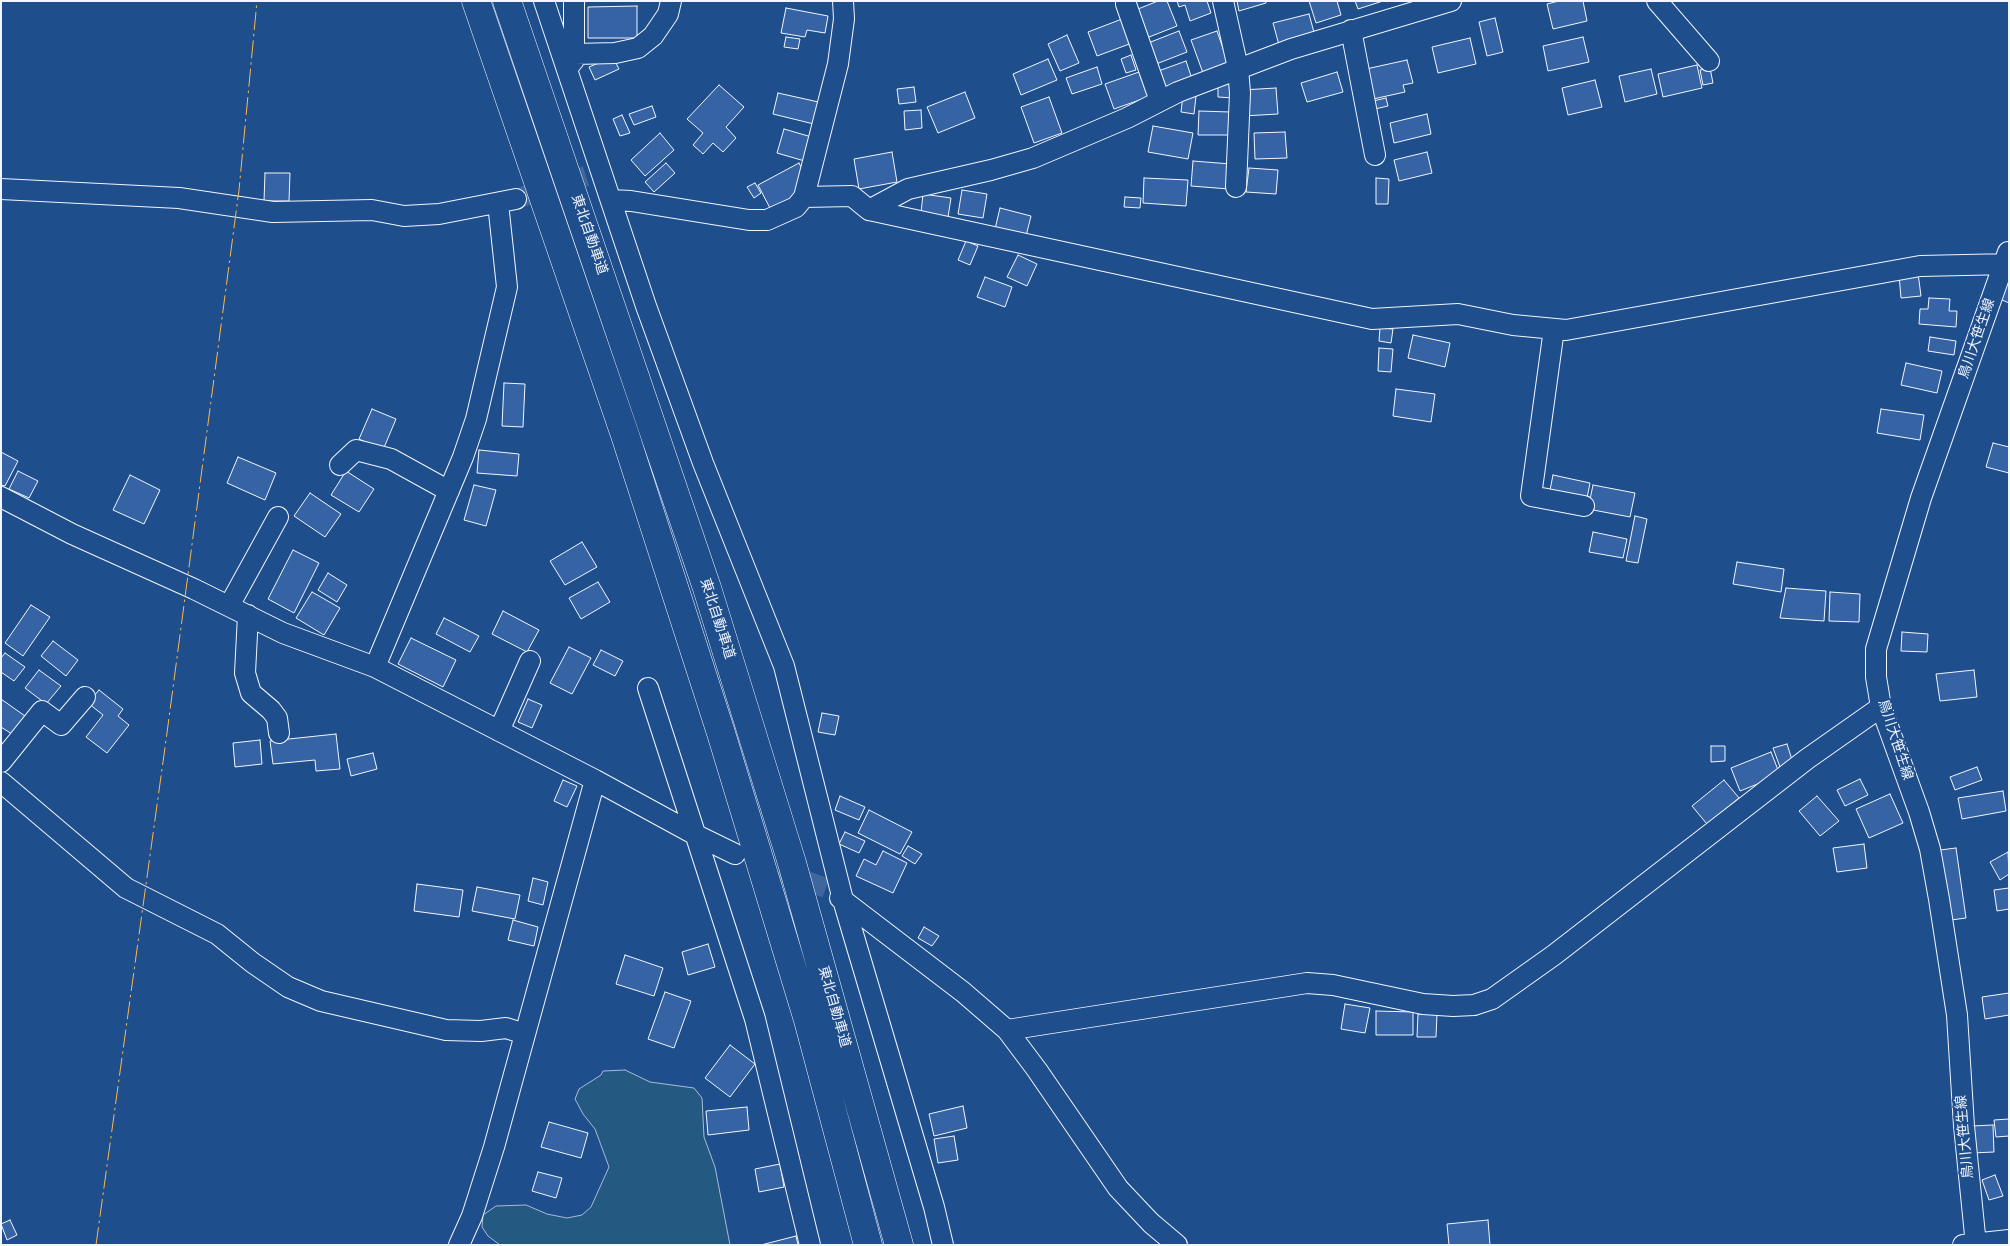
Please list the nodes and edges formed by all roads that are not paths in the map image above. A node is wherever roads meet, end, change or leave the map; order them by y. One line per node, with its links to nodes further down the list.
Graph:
1 (476, 1): 50 (highway, 東北自動車道)
2 (507, 1): 51 (highway, 東北自動車道)
3 (544, 1): 13 (street)
4 (574, 1): 13 (street)
5 (671, 1): 13 (street)
6 (842, 1): 19 (street)
7 (1223, 1): 14 (street)
8 (1451, 1): 11 (street)
9 (1657, 1): 12 (street)
10 (1126, 4): 15 (street)
11 (1351, 30): 14 (street); 16 (street)
12 (1709, 61)
13 (571, 62): 20 (street)
14 (1238, 68): 15 (street); 17 (street)
15 (1160, 102): 21 (street)
16 (1375, 155)
17 (1236, 187)
18 (1, 189): 25 (street)
19 (804, 196): 20 (street); 21 (street)
20 (611, 200): 43 (street)
21 (870, 210): 23 (street)
22 (2007, 259): 23 (street); 35 (street, 鳥川大笹生線)
23 (1554, 329): 27 (street)
24 (340, 465): 25 (street)
25 (449, 491): 32 (street)
26 (1, 497): 29 (street)
27 (1584, 506)
28 (278, 517): 29 (street)
29 (229, 606): 30 (street)
30 (248, 615): 32 (street); 37 (street)
31 (530, 661): 36 (street)
32 (375, 667): 36 (street)
33 (648, 688): 41 (street)
34 (85, 697): 38 (street)
35 (1882, 707): 44 (street); 47 (street, 鳥川大笹生線)
36 (499, 732): 39 (street)
37 (280, 733)
38 (1, 762)
39 (595, 780): 41 (street); 45 (street)
40 (3, 789): 45 (street)
41 (694, 834): 42 (street); 49 (street)
42 (735, 854)
43 (837, 895): 44 (street); 52 (street)
44 (1007, 1030): 53 (street)
45 (525, 1034): 48 (street)
46 (2009, 1240): 47 (street)
47 (1972, 1244)
48 (459, 1245)
49 (810, 1245)
50 (868, 1245)
51 (899, 1245)
52 (943, 1245)
53 (1177, 1245)

